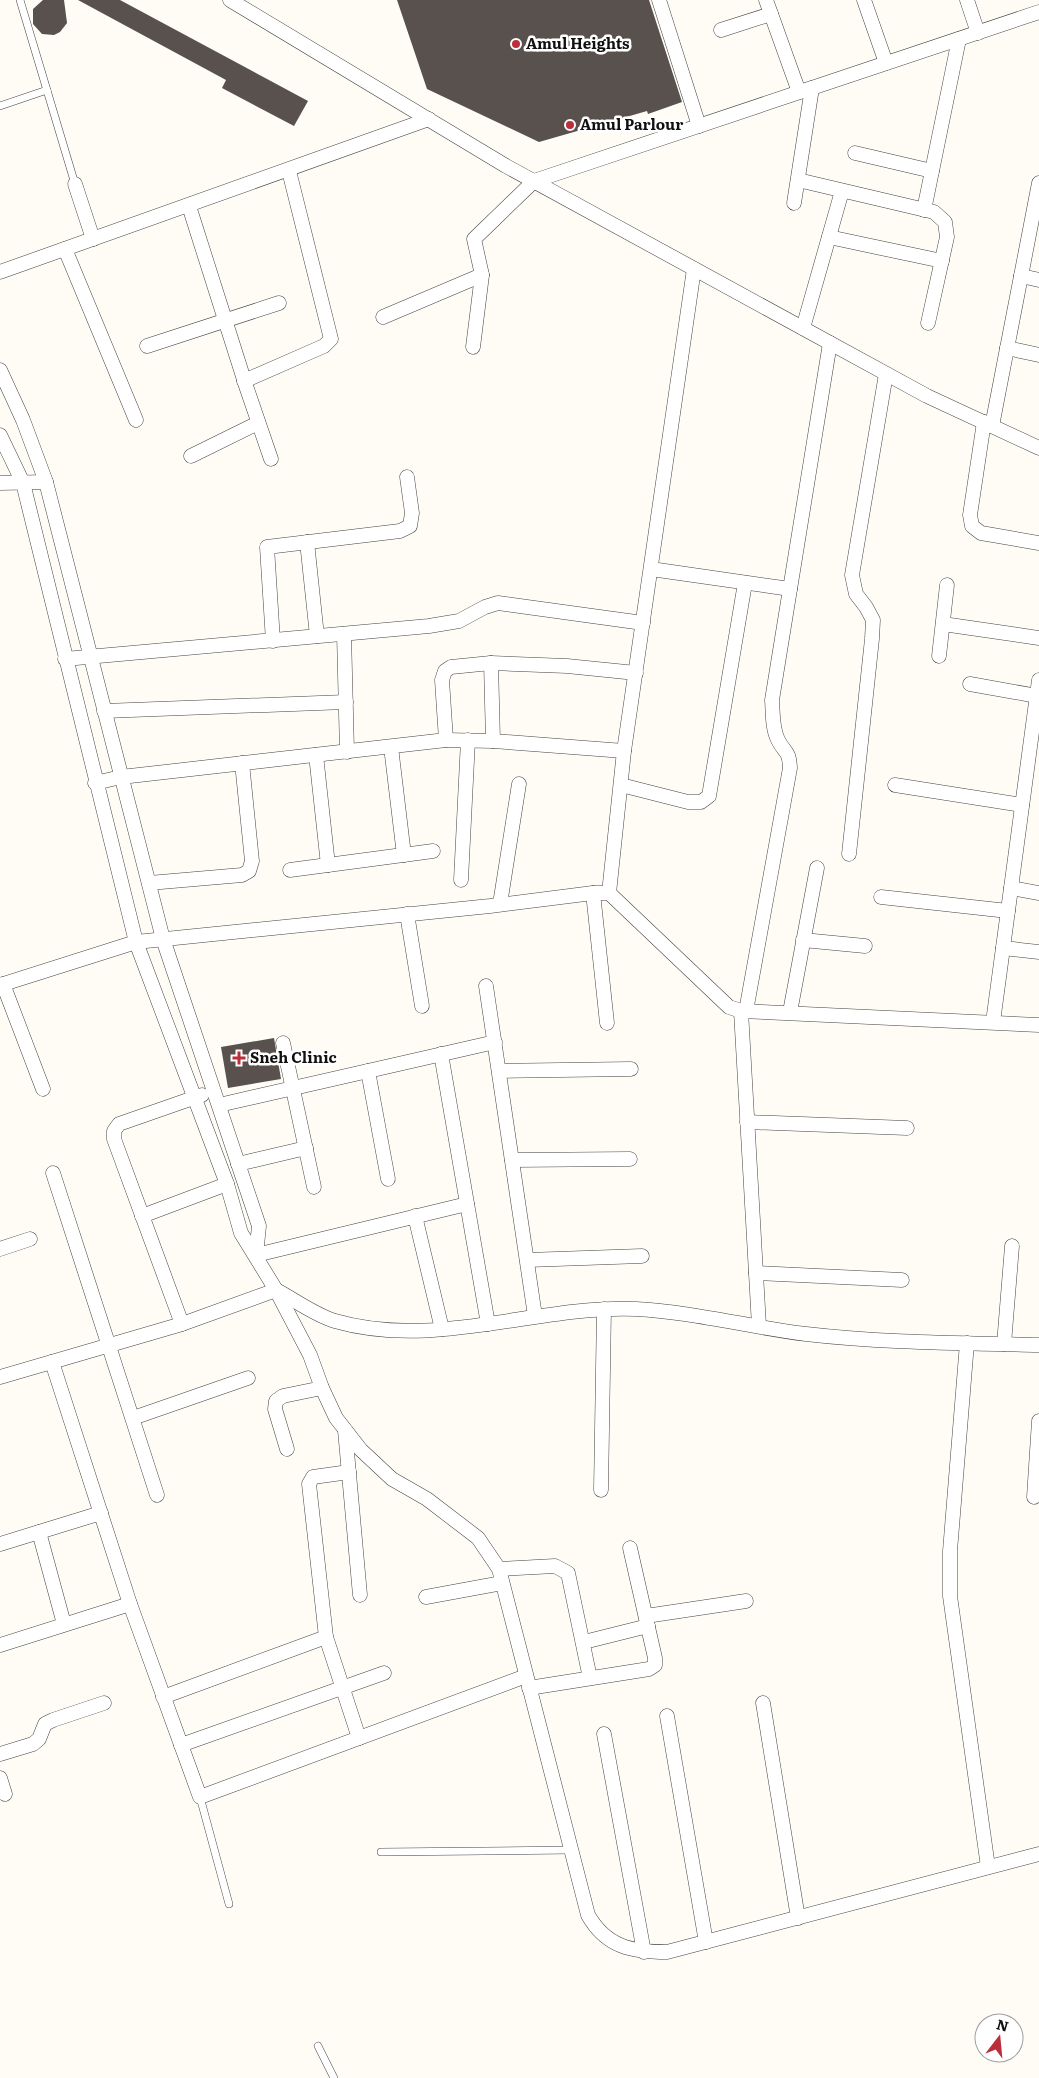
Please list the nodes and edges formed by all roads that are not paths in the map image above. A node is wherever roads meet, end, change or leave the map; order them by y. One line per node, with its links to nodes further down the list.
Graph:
1 (20, 0): 13 (lane)
2 (230, 0): 16 (street)
3 (659, 0): 17 (street)
4 (766, 0): 8 (street)
5 (864, 0): 12 (street)
6 (968, 0): 10 (street)
7 (1039, 12): 10 (street)
8 (772, 14): 9 (street); 14 (street)
9 (721, 30)
10 (978, 33): 11 (street)
11 (960, 39): 12 (street); 20 (street)
12 (886, 63): 14 (street)
13 (46, 90): 15 (lane); 24 (lane)
14 (806, 90): 17 (street); 21 (street)
15 (0, 106)
16 (429, 120): 19 (street); 22 (street)
17 (699, 126): 22 (street)
18 (855, 153): 20 (street)
19 (289, 171): 27 (street); 50 (street)
20 (932, 171): 28 (street)
21 (798, 180): 25 (street); 26 (street)
22 (534, 181): 33 (street); 35 (street)
23 (1039, 183): 36 (street)
24 (75, 184): 30 (street)
25 (842, 191): 28 (street); 29 (street)
26 (794, 203)
27 (189, 206): 30 (street); 40 (street)
28 (924, 210): 32 (street)
29 (829, 237): 32 (street); 42 (street)
30 (93, 240): 31 (street)
31 (65, 249): 34 (street); 51 (street)
32 (942, 261): 41 (street)
33 (694, 269): 42 (street); 64 (street)
34 (0, 272)
35 (482, 275): 39 (street); 45 (street)
36 (1021, 276): 37 (street); 46 (street)
37 (1039, 280)
38 (279, 303): 40 (street)
39 (383, 317)
40 (225, 320): 44 (street); 50 (street)
41 (928, 323)
42 (803, 328): 43 (street)
43 (830, 343): 49 (street); 67 (street)
44 (147, 346)
45 (474, 347)
46 (1007, 348): 47 (street); 53 (street)
47 (1039, 355)
48 (0, 370): 59 (street)
49 (886, 374): 53 (street); 99 (street)
50 (244, 381): 52 (street)
51 (136, 420)
52 (258, 423): 56 (street); 57 (street)
53 (988, 424): 55 (street); 63 (street)
54 (0, 435): 61 (street)
55 (1039, 448)
56 (191, 456)
57 (271, 459)
58 (407, 477): 62 (street)
59 (46, 482): 61 (street); 75 (street)
60 (0, 483): 61 (street)
61 (23, 483): 76 (street)
62 (307, 542): 71 (street); 73 (street)
63 (1039, 543)
64 (651, 570): 65 (street); 68 (street)
65 (745, 583): 67 (street); 95 (street)
66 (947, 585): 69 (street)
67 (790, 589): 123 (street)
68 (643, 623): 70 (street); 78 (street)
69 (943, 624): 72 (street); 74 (street)
70 (344, 634): 71 (street); 82 (street)
71 (317, 636): 73 (street)
72 (1039, 638)
73 (272, 640): 75 (street)
74 (939, 656)
75 (91, 657): 76 (street); 83 (street)
76 (66, 659): 93 (street)
77 (491, 663): 78 (street); 84 (street); 86 (street)
78 (636, 673): 88 (street)
79 (1039, 680): 81 (street)
80 (970, 684): 81 (street)
81 (1037, 696): 97 (street)
82 (346, 702): 83 (street); 89 (street)
83 (104, 711): 92 (street)
84 (446, 740): 85 (street); 87 (street)
85 (468, 740): 86 (street); 104 (street)
86 (493, 741): 88 (street)
87 (391, 747): 89 (street); 100 (street)
88 (624, 751): 95 (street)
89 (347, 752): 90 (street)
90 (316, 755): 91 (street); 101 (street)
91 (242, 763): 92 (street); 105 (street)
92 (121, 777): 93 (street); 105 (street)
93 (95, 783): 116 (street)
94 (519, 784): 111 (street)
95 (621, 785): 108 (street)
96 (895, 785): 97 (street)
97 (1022, 805): 106 (street)
98 (433, 851): 100 (street)
99 (849, 854)
100 (404, 855): 101 (street)
101 (328, 865): 103 (street)
102 (817, 868): 115 (street)
103 (290, 870)
104 (461, 880)
105 (149, 883): 114 (street)
106 (1011, 888): 109 (street); 112 (street)
107 (593, 893): 108 (street); 111 (street); 126 (street)
108 (609, 893): 123 (street)
109 (1039, 893)
110 (881, 897): 112 (street)
111 (500, 904): 113 (street)
112 (1008, 911): 118 (street)
113 (407, 914): 114 (street); 122 (street)
114 (163, 939): 116 (street); 136 (street)
115 (803, 940): 117 (street); 124 (street)
116 (136, 942): 120 (street); 137 (street)
117 (865, 946)
118 (1003, 948): 119 (street); 125 (street)
119 (1039, 952)
120 (2, 984): 135 (street)
121 (486, 986): 128 (street)
122 (422, 1006)
123 (743, 1011): 124 (street); 139 (street)
124 (790, 1012): 125 (street)
125 (993, 1022): 127 (street)
126 (608, 1023)
127 (1039, 1025)
128 (495, 1042): 130 (street); 133 (street)
129 (283, 1043): 134 (street)
130 (441, 1054): 132 (street); 149 (street)
131 (632, 1069): 133 (street)
132 (368, 1071): 134 (street); 146 (street)
133 (499, 1071): 142 (street)
134 (294, 1088): 138 (street); 141 (street)
135 (43, 1089)
136 (214, 1090): 137 (street); 138 (street)
137 (194, 1098): 147 (street); 150 (street)
138 (219, 1105): 144 (street)
139 (747, 1122): 140 (street); 158 (street)
140 (907, 1128)
141 (306, 1148): 144 (street); 148 (street)
142 (512, 1160): 143 (street); 157 (street)
143 (630, 1160)
144 (238, 1164): 155 (street)
145 (53, 1173): 169 (street)
146 (388, 1179)
147 (227, 1184): 150 (street); 155 (street)
148 (314, 1187)
149 (467, 1204): 151 (street); 164 (street)
150 (142, 1216): 163 (street)
151 (415, 1216): 155 (street); 166 (street)
152 (30, 1239): 154 (street)
153 (1012, 1246): 168 (street)
154 (0, 1249)
155 (256, 1255): 160 (street)
156 (642, 1256): 157 (street)
157 (527, 1260): 162 (street)
158 (756, 1274): 159 (street); 165 (street)
159 (902, 1280)
160 (276, 1290): 163 (street); 166 (street); 174 (street)
161 (604, 1309): 162 (street); 165 (street); 180 (street)
162 (535, 1316): 164 (street)
163 (182, 1324): 169 (street)
164 (488, 1324): 166 (street)
165 (759, 1326): 167 (street)
166 (442, 1329)
167 (967, 1343): 168 (street); 215 (street)
168 (1004, 1344): 170 (street)
169 (110, 1345): 171 (street); 175 (street)
170 (1039, 1345)
171 (52, 1362): 172 (street); 183 (street)
172 (0, 1376)
173 (248, 1378): 175 (street)
174 (322, 1388): 177 (street); 178 (street)
175 (133, 1418): 181 (street)
176 (1039, 1421): 182 (street)
177 (345, 1430): 179 (street); 187 (street)
178 (287, 1449)
179 (349, 1472): 188 (street); 194 (street)
180 (601, 1490)
181 (157, 1495)
182 (1034, 1497)
183 (101, 1513): 184 (street); 191 (street)
184 (38, 1532): 185 (street); 193 (street)
185 (0, 1544)
186 (630, 1548): 192 (street)
187 (500, 1576): 189 (street); 195 (street); 199 (street)
188 (360, 1595)
189 (426, 1597)
190 (746, 1600): 192 (street)
191 (130, 1604): 193 (street); 201 (street)
192 (647, 1621): 195 (street); 198 (street)
193 (64, 1624): 196 (street)
194 (326, 1637): 200 (street); 201 (street)
195 (584, 1642): 198 (street)
196 (0, 1644)
197 (384, 1673): 200 (street)
198 (590, 1678): 199 (street)
199 (527, 1682): 206 (street); 212 (street)
200 (343, 1687): 206 (street); 207 (street)
201 (163, 1696): 207 (street)
202 (104, 1703): 208 (street)
203 (763, 1704): 217 (street)
204 (667, 1716): 218 (street)
205 (604, 1734): 219 (street)
206 (359, 1738): 211 (street)
207 (181, 1745): 211 (street)
208 (0, 1754)
209 (0, 1778): 210 (street)
210 (5, 1794)
211 (200, 1797): 216 (lane)
212 (571, 1850): 213 (lane); 219 (street)
213 (381, 1852)
214 (1039, 1854): 215 (street)
215 (988, 1867): 217 (street)
216 (229, 1904)
217 (798, 1918): 218 (street)
218 (706, 1942): 219 (street)
219 (644, 1952)
220 (318, 2046): 221 (lane)
221 (334, 2078)

